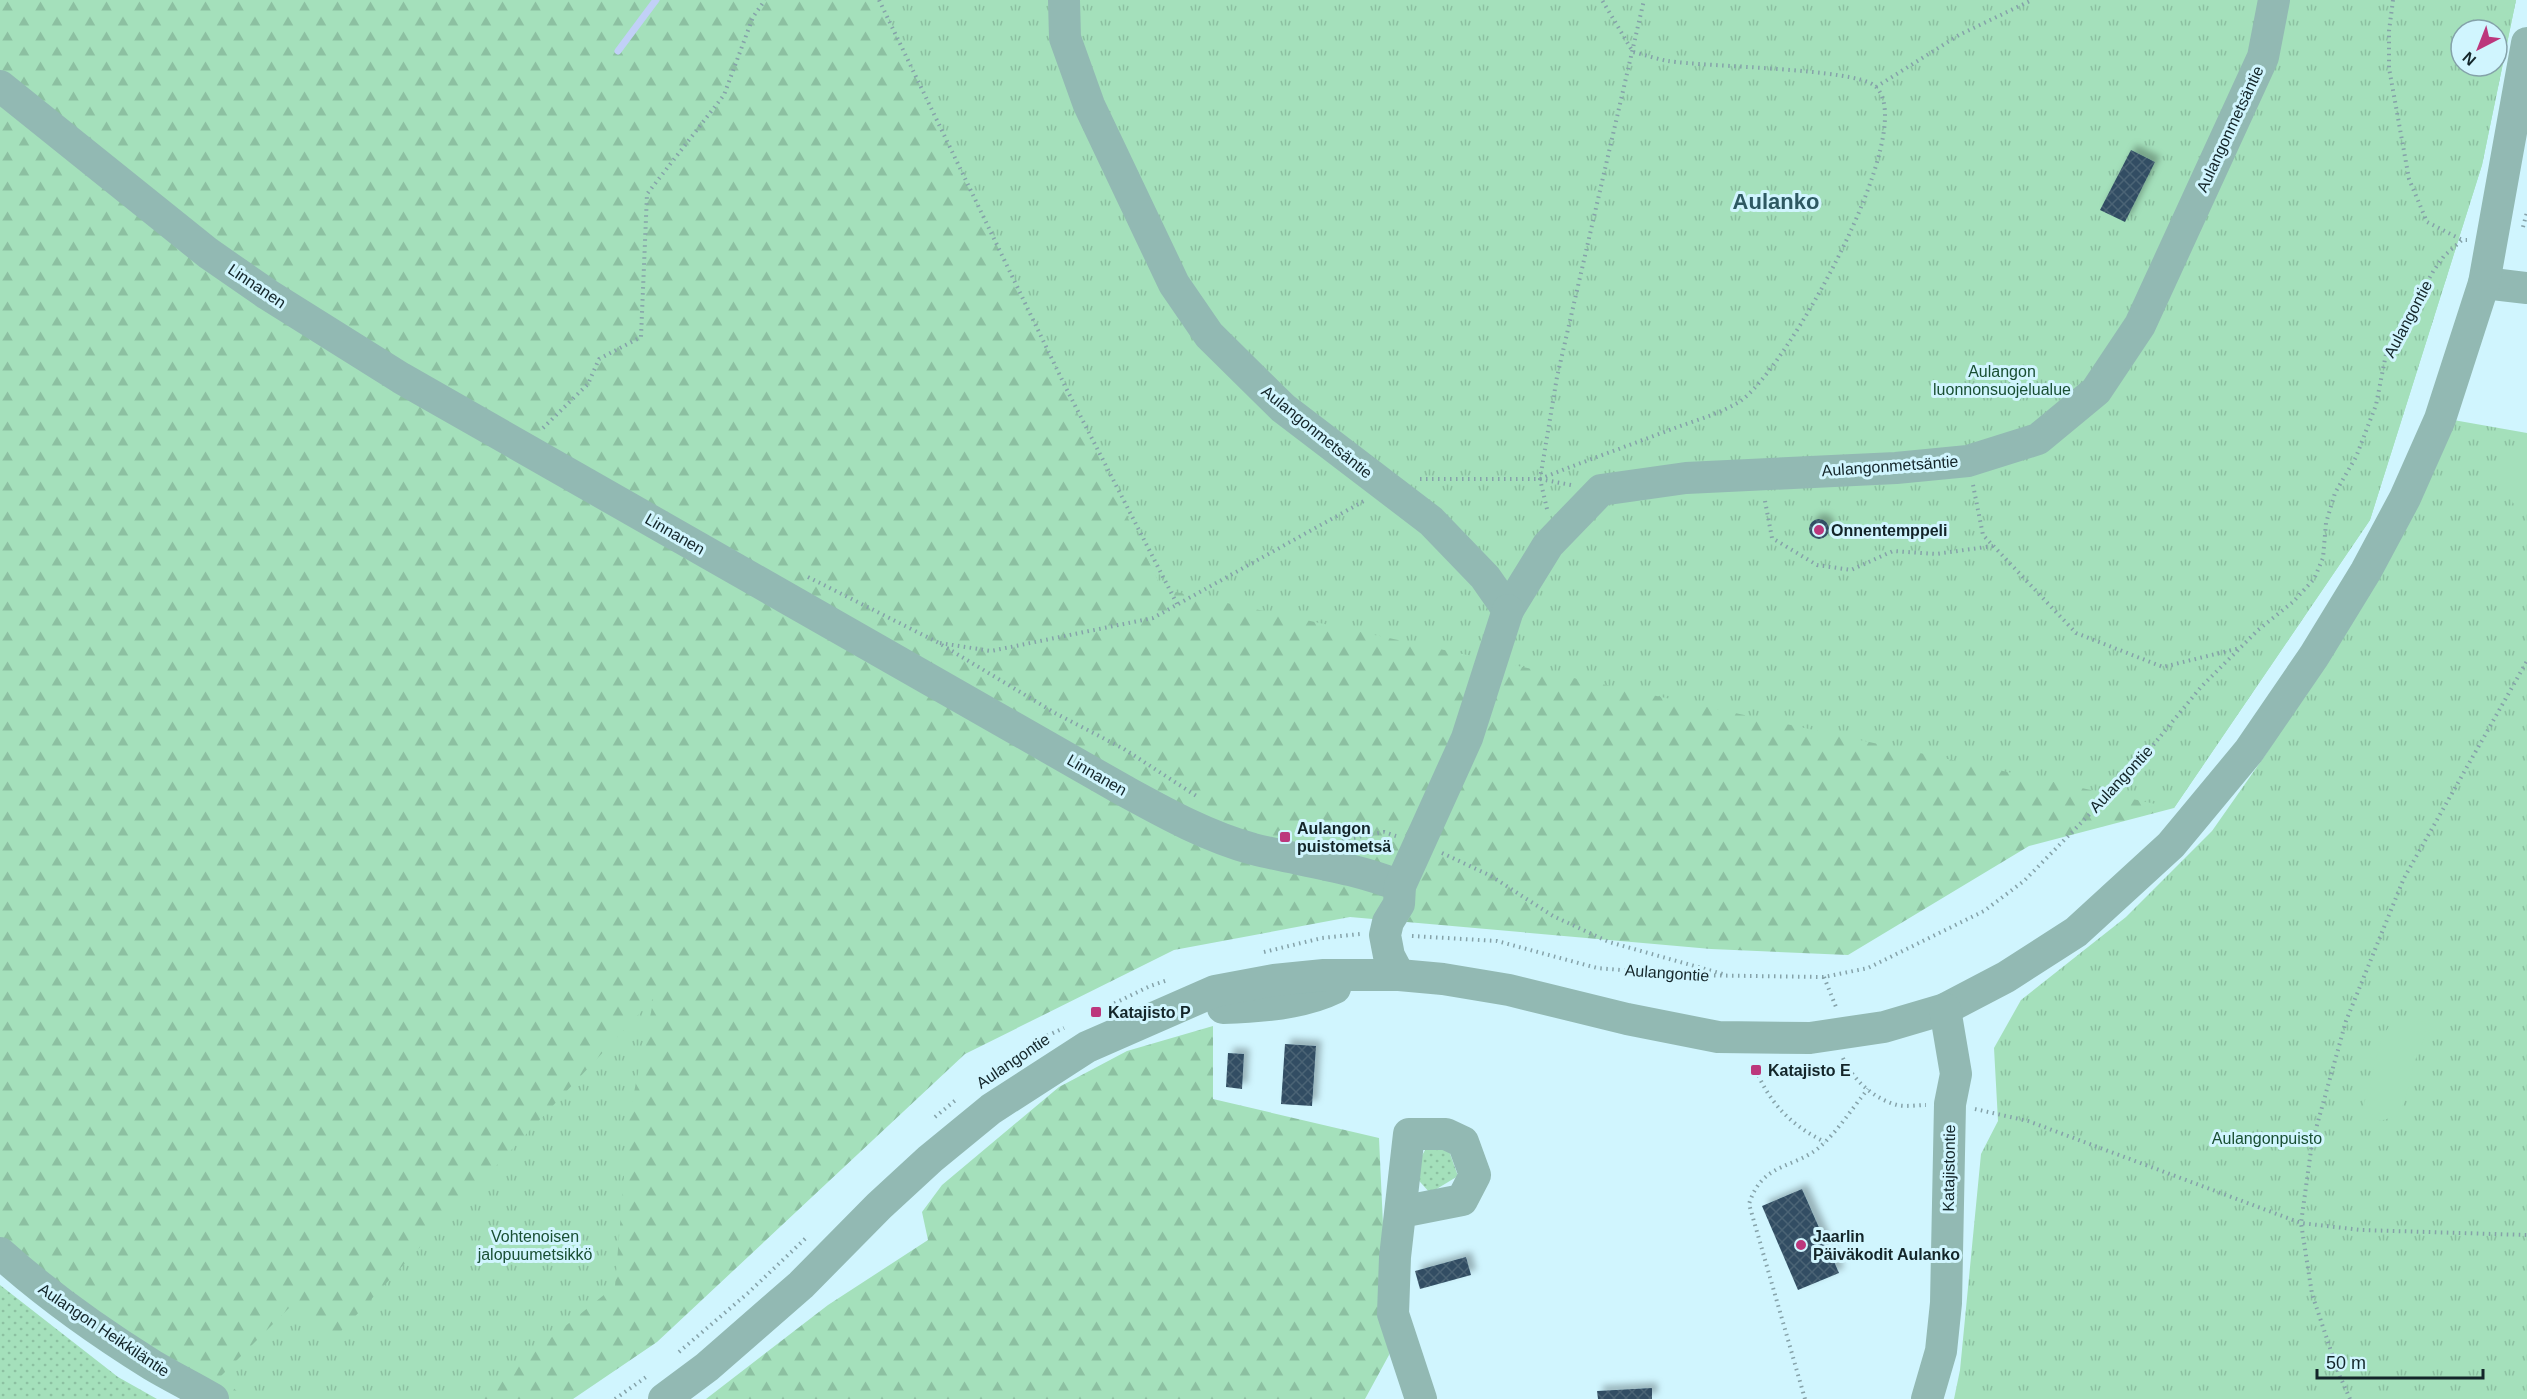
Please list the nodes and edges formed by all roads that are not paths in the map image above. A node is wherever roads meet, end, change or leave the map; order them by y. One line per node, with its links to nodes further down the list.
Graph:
1 (1064, 0): 7 (street, Aulangonmetsäntie)
2 (2274, 0): 7 (street, Aulangonmetsäntie)
3 (2527, 43): 5 (street, Aulangontie)
4 (0, 86): 8 (street, Linnanen)
5 (2484, 283): 6 (street); 10 (street, Aulangontie)
6 (2527, 288)
7 (1508, 610): 8 (street, Aulangonmetsäntie)
8 (1400, 895): 9 (street, Aulangonmetsäntie)
9 (1399, 975): 10 (street, Aulangontie); 13 (street, Aulangontie)
10 (1945, 1009): 16 (street, Katajistontie)
11 (1401, 1212): 15 (street)
12 (0, 1253): 14 (street, Aulangon Heikkiläntie)
13 (659, 1385)
14 (213, 1399)
15 (1420, 1399)
16 (1927, 1399)

